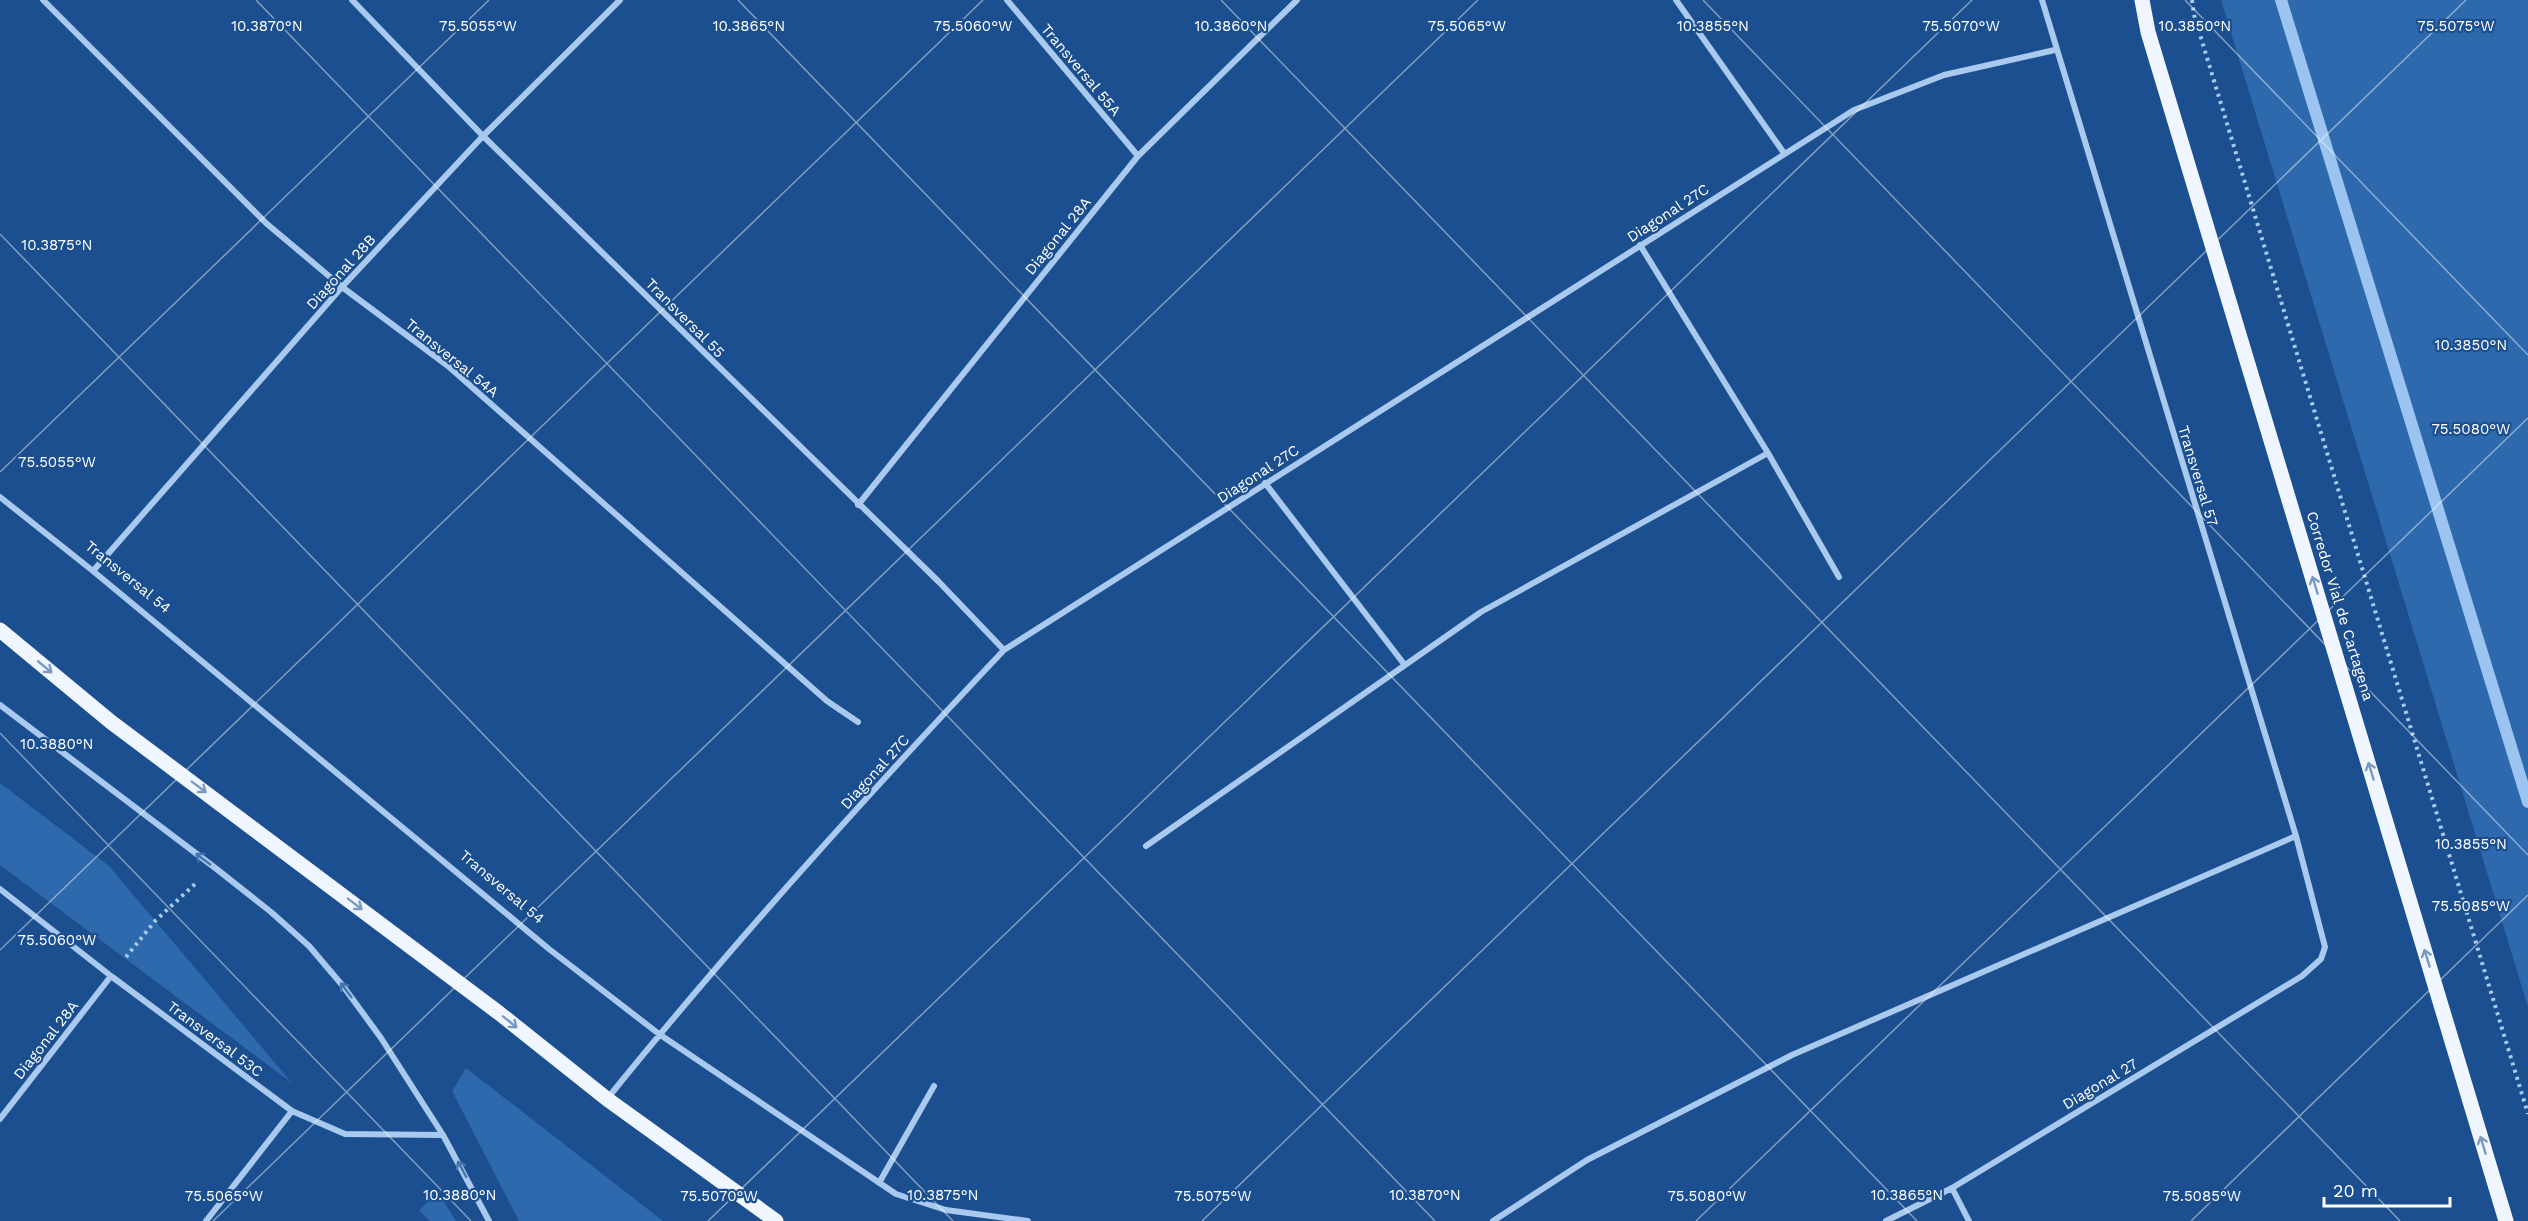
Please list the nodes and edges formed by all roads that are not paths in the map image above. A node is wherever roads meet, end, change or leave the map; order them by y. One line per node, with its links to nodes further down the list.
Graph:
1 (43, 0): 14 (street, Transversal 54A)
2 (352, 0): 10 (street, Transversal 55)
3 (620, 0): 10 (street, Diagonal 28B)
4 (1007, 0): 12 (street, Transversal 55A)
5 (1297, 0): 12 (street, Diagonal 28A)
6 (1676, 0): 11 (street)
7 (2042, 0): 9 (street, Transversal 57)
8 (2142, 0): 46 (main road, Corredor Vial de Cartagena, one-way to 8)
9 (2055, 50): 11 (street, Diagonal 27C); 26 (street, Transversal 57)
10 (483, 136): 14 (street, Diagonal 28B); 18 (street, Transversal 55)
11 (1784, 153): 13 (street, Diagonal 27C)
12 (1138, 156): 18 (street, Diagonal 28A)
13 (1640, 245): 15 (street); 16 (street, Diagonal 27C)
14 (342, 287): 19 (street, Diagonal 28B); 25 (street, Transversal 54A)
15 (1768, 453): 20 (street); 23 (street)
16 (1265, 483): 22 (street, Diagonal 27C); 23 (street)
17 (0, 497): 19 (street, Transversal 54)
18 (858, 505): 22 (street, Transversal 55)
19 (93, 571): 31 (street, Transversal 54)
20 (1839, 577)
21 (0, 630): 33 (main road, one-way to 33)
22 (1004, 650): 31 (street, Diagonal 27C)
23 (1404, 664): 27 (street)
24 (0, 705): 36 (street, one-way to 24)
25 (858, 722)
26 (2296, 836): 29 (street, Transversal 57); 43 (street)
27 (1146, 846)
28 (0, 889): 30 (street, Transversal 53C)
29 (2321, 959): 38 (street, Diagonal 27)
30 (111, 976): 34 (street, Transversal 53C); 35 (street, Diagonal 28A)
31 (659, 1034): 33 (street, Diagonal 27C); 37 (street, Transversal 54)
32 (934, 1086): 37 (street)
33 (607, 1099): 41 (main road)
34 (292, 1111): 36 (street, Transversal 53C); 39 (street)
35 (0, 1119)
36 (443, 1135): 40 (street, one-way to 36)
37 (879, 1183): 42 (street, Transversal 54)
38 (1952, 1188): 44 (street, Diagonal 27); 45 (street)
39 (206, 1221)
40 (489, 1221)
41 (776, 1221)
42 (1028, 1221)
43 (1493, 1221)
44 (1886, 1221)
45 (1968, 1221)
46 (2506, 1221)

